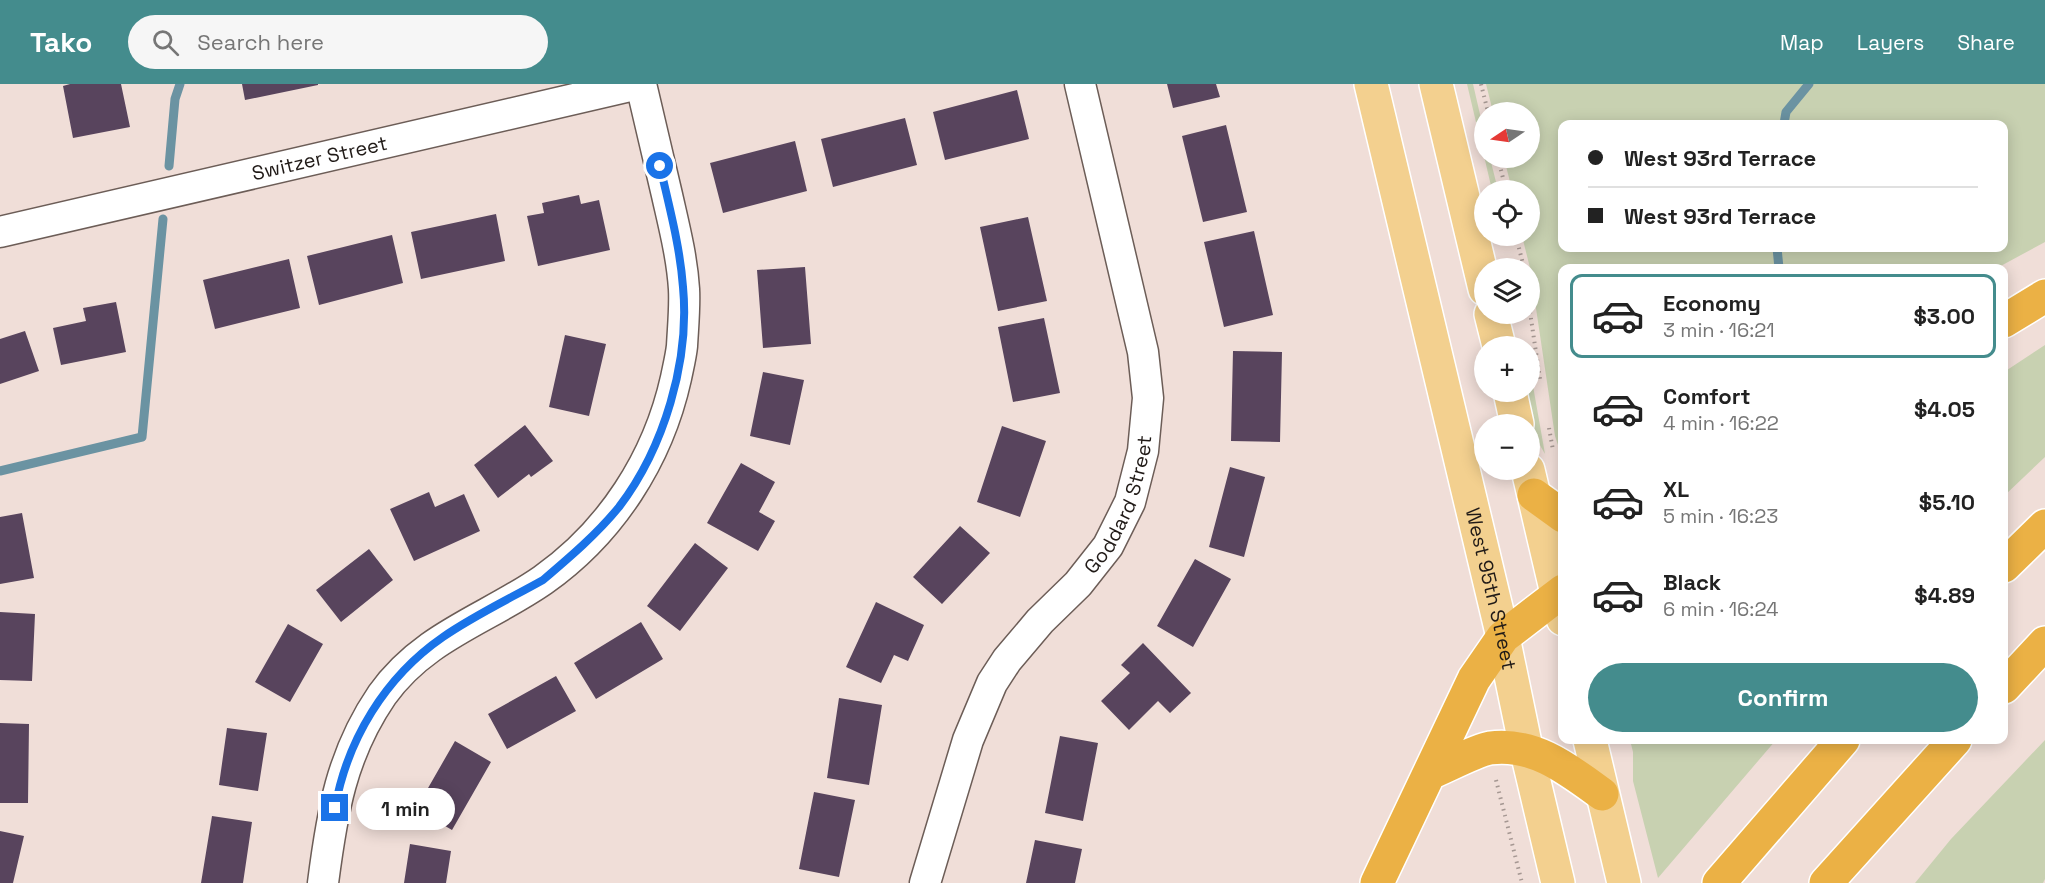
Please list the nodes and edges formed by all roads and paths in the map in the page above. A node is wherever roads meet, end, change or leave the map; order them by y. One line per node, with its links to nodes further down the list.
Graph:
1 (640, 84): 7 (street, Switzer Street); 28 (street)
2 (1080, 84): 29 (street, Goddard Street)
3 (1371, 84): 17 (main road, West 95th Street)
4 (1436, 84): 8 (main road)
5 (1481, 84): 6 (path)
6 (1486, 102)
7 (0, 232)
8 (1478, 258)
9 (2045, 296): 10 (highway)
10 (2008, 319)
11 (1531, 482): 12 (highway); 15 (main road)
12 (1558, 511)
13 (2045, 526): 14 (highway)
14 (2008, 562)
15 (1558, 589)
16 (1558, 603): 17 (highway)
17 (1503, 637): 23 (main road, West 95th Street); 24 (highway)
18 (2045, 643): 19 (highway)
19 (2008, 683)
20 (1591, 744): 26 (main road)
21 (1840, 744): 33 (highway)
22 (1951, 744): 34 (highway)
23 (1526, 748): 24 (highway); 26 (highway); 27 (main road, West 95th Street)
24 (1430, 773): 30 (highway)
25 (1495, 776): 31 (path)
26 (1604, 801): 32 (main road)
27 (1557, 879)
28 (323, 883)
29 (925, 883)
30 (1377, 883)
31 (1522, 883)
32 (1624, 883)
33 (1719, 883)
34 (1826, 883)

